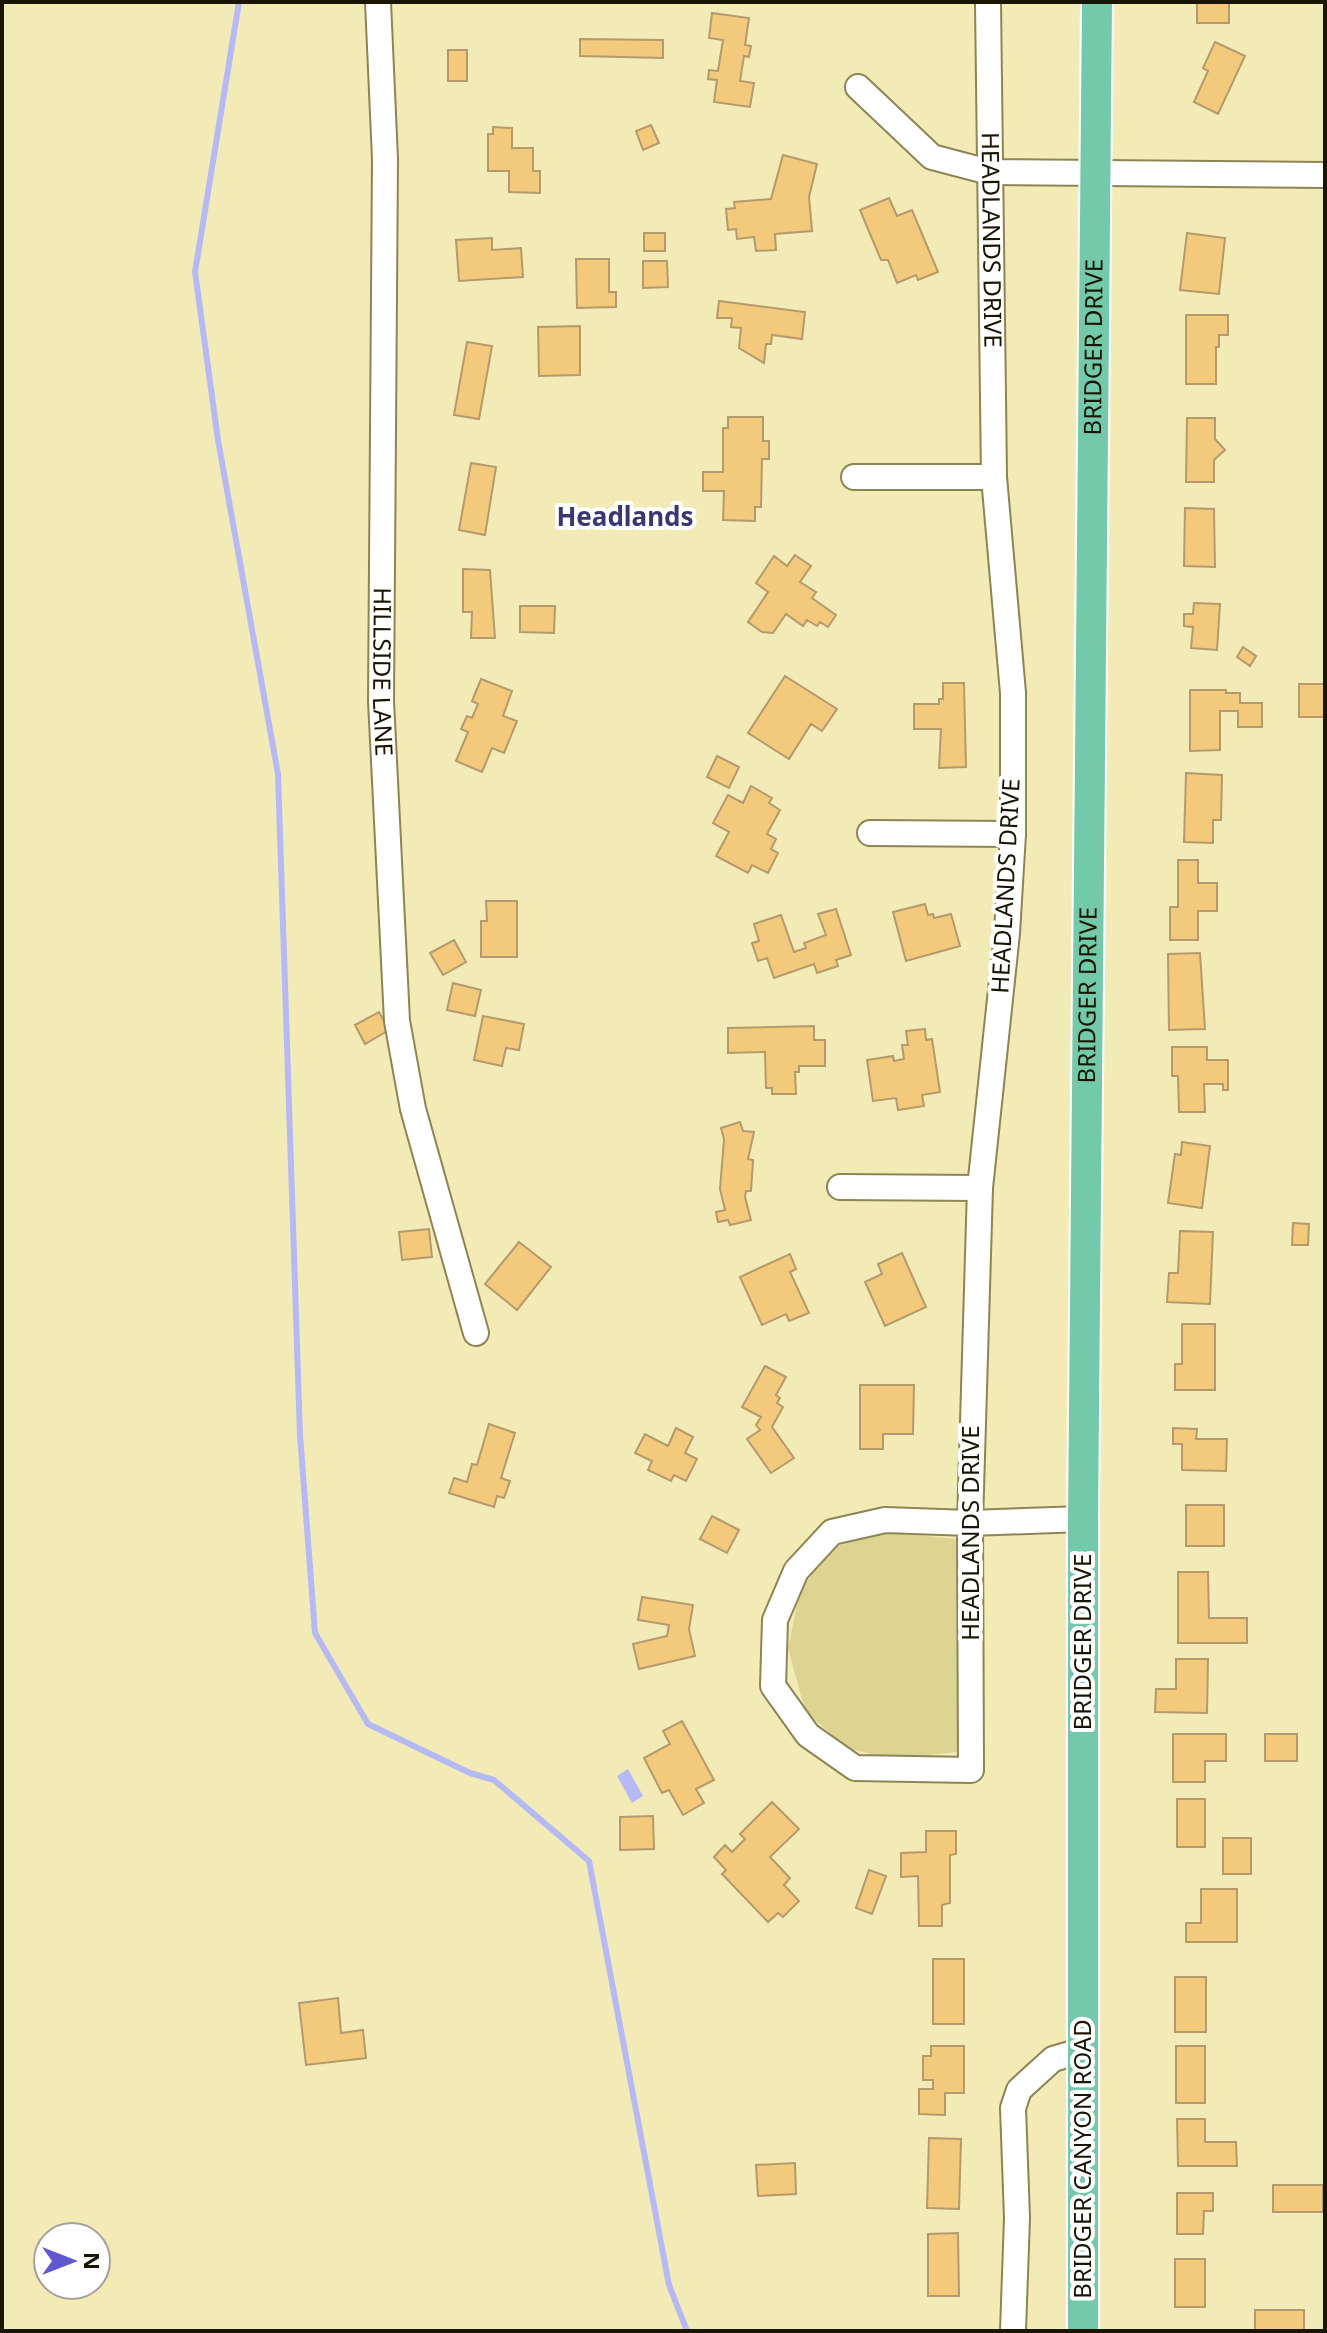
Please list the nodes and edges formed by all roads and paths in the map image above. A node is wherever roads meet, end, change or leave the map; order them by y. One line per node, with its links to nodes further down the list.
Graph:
1 (378, 2): 14 (street, HILLSIDE LANE)
2 (988, 2): 5 (street, HEADLANDS DRIVE)
3 (1097, 2): 6 (main road, BRIDGER DRIVE)
4 (858, 87): 5 (street)
5 (989, 172): 6 (street); 9 (street, HEADLANDS DRIVE)
6 (1096, 172): 7 (street); 15 (main road, BRIDGER DRIVE)
7 (1325, 175)
8 (854, 477): 9 (street)
9 (994, 477): 11 (street, HEADLANDS DRIVE)
10 (870, 833): 11 (street)
11 (1013, 834): 13 (street, HEADLANDS DRIVE)
12 (840, 1187): 13 (street)
13 (980, 1188): 16 (street, HEADLANDS DRIVE)
14 (476, 1333)
15 (1083, 1519): 16 (street); 17 (main road, BRIDGER DRIVE)
16 (970, 1523): 16 (street, HEADLANDS DRIVE)
17 (1083, 1986): 18 (main road, BRIDGER CANYON ROAD)
18 (1084, 2050): 19 (street); 20 (main road, BRIDGER CANYON ROAD)
19 (1013, 2331)
20 (1083, 2331)

